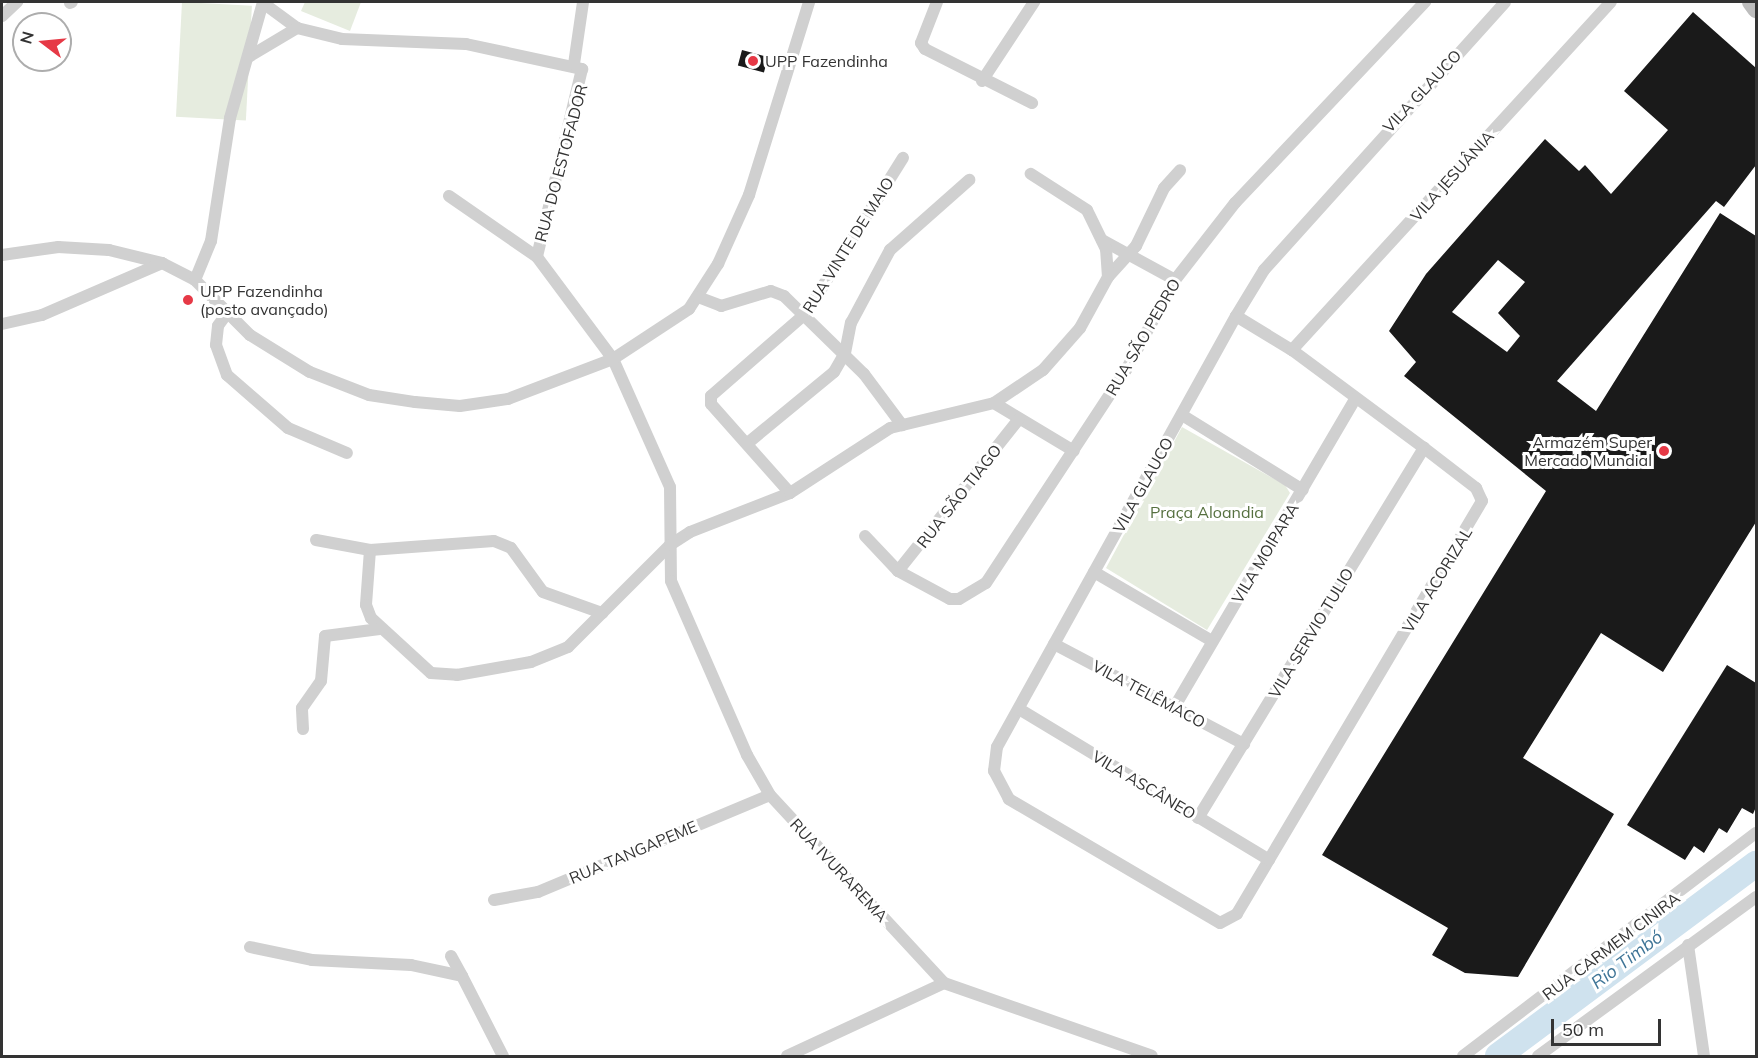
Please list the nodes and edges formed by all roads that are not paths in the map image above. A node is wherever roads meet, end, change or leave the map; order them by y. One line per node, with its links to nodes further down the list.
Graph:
1 (17, 2): 12 (street)
2 (263, 2): 13 (street); 14 (street)
3 (583, 2): 15 (street, RUA DO ESTOFADOR)
4 (809, 2): 31 (street)
5 (937, 2): 16 (street)
6 (1034, 2): 16 (street)
7 (1425, 2): 30 (street, RUA SÃO PEDRO)
8 (1505, 2): 34 (street, VILA GLAUCO)
9 (1611, 2): 36 (street, VILA JESUÂNIA)
10 (1751, 2): 11 (main road)
11 (1756, 9)
12 (2, 16)
13 (297, 28): 14 (street); 15 (street)
14 (250, 56): 29 (street)
15 (578, 67): 26 (street, RUA DO ESTOFADOR)
16 (982, 81): 17 (street)
17 (1032, 103)
18 (903, 158): 33 (street, RUA VINTE DE MAIO)
19 (1180, 170): 24 (street)
20 (1031, 174): 23 (street)
21 (969, 180): 37 (street)
22 (449, 196): 26 (street, RUA IVURAREMA)
23 (1102, 240): 24 (street); 28 (street)
24 (1130, 252): 28 (street); 30 (street)
25 (2, 255): 27 (street)
26 (537, 257): 38 (street, RUA IVURAREMA)
27 (162, 262): 29 (street); 35 (street)
28 (1108, 277): 40 (street)
29 (195, 280): 32 (street)
30 (1175, 280): 46 (street, RUA SÃO PEDRO)
31 (698, 297): 33 (street); 38 (street)
32 (228, 312): 38 (street); 47 (street)
33 (806, 313): 37 (street); 44 (street, RUA VINTE DE MAIO)
34 (1236, 316): 36 (street, VILA ACORIZAL); 41 (street, VILA GLAUCO)
35 (2, 324)
36 (1292, 350): 39 (street, VILA ACORIZAL)
37 (845, 353): 43 (street); 44 (street)
38 (613, 359): 52 (street, RUA IVURAREMA)
39 (1355, 399): 45 (street, VILA ACORIZAL); 48 (street, VILA MOIPARA)
40 (994, 403): 42 (street); 43 (street)
41 (1182, 415): 48 (street); 55 (street, VILA GLAUCO)
42 (1018, 420): 46 (street); 54 (street, RUA SÃO TIAGO)
43 (902, 425): 49 (street)
44 (749, 442): 49 (street)
45 (1424, 448): 63 (street, VILA SERVIO TULIO); 67 (street, VILA ACORIZAL)
46 (1074, 451): 54 (street, RUA SÃO PEDRO)
47 (347, 453)
48 (1303, 490): 58 (street, VILA MOIPARA)
49 (790, 494): 52 (street)
50 (865, 536): 54 (street, RUA SÃO PEDRO)
51 (316, 540): 53 (street)
52 (670, 545): 56 (street); 64 (street, RUA IVURAREMA)
53 (370, 550): 56 (street); 57 (street)
54 (898, 571)
55 (1094, 572): 58 (street); 59 (street, VILA GLAUCO)
56 (602, 613): 57 (street)
57 (380, 629): 62 (street)
58 (1212, 641): 60 (street, VILA MOIPARA)
59 (1054, 644): 60 (street, VILA TELÊMACO); 61 (street, VILA GLAUCO)
60 (1174, 706): 63 (street, VILA TELÊMACO)
61 (1019, 709): 65 (street, VILA ASCÂNEO); 70 (street, VILA GLAUCO)
62 (303, 729)
63 (1244, 744): 65 (street, VILA SERVIO TULIO)
64 (770, 795): 69 (street, RUA TANGAPEME); 75 (street, RUA IVURAREMA)
65 (1198, 818): 67 (street, VILA ASCÂNEO)
66 (1756, 834): 79 (street, RUA CARMEM CINIRA)
67 (1269, 860): 70 (street, VILA ACORIZAL)
68 (1756, 897): 71 (street)
69 (494, 900)
70 (1227, 922)
71 (1688, 945): 80 (street); 81 (street)
72 (250, 947): 74 (street)
73 (451, 956): 74 (street)
74 (462, 976): 76 (street)
75 (944, 983): 77 (street); 78 (street, RUA IVURAREMA)
76 (503, 1056)
77 (787, 1056)
78 (1152, 1056)
79 (1463, 1056)
80 (1538, 1056)
81 (1704, 1056)

